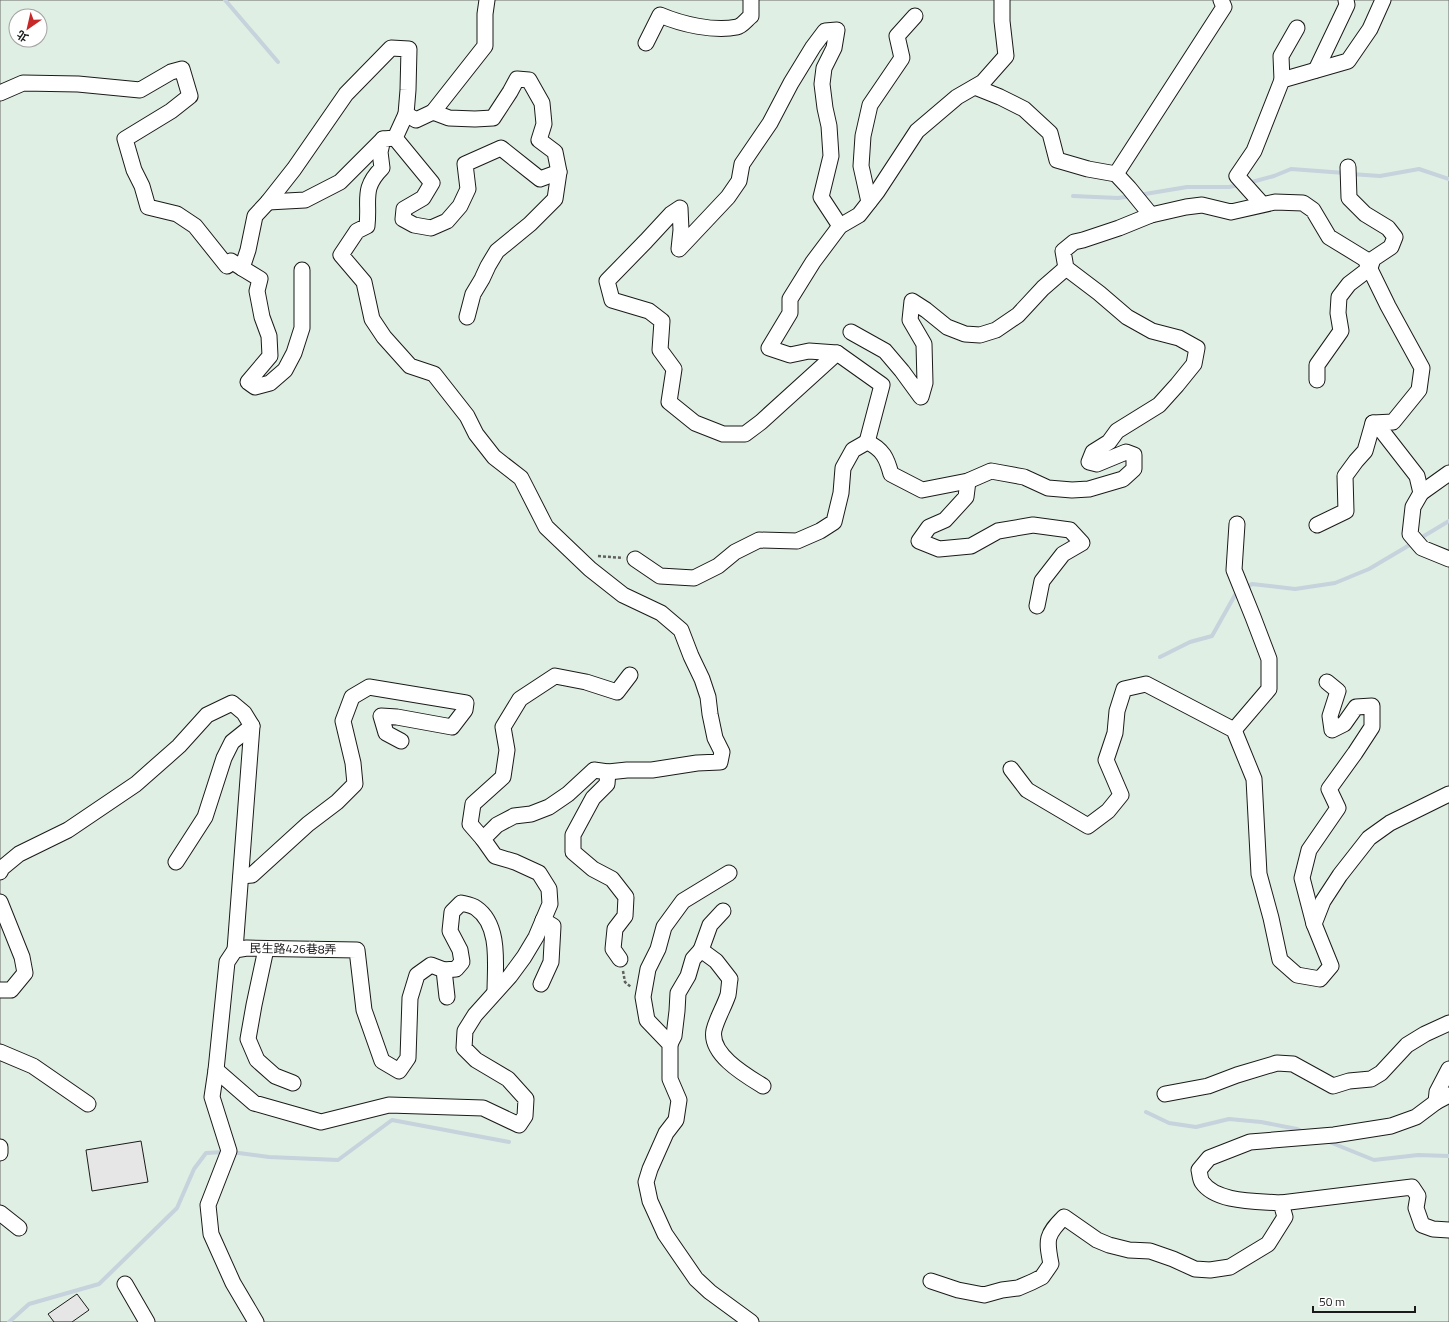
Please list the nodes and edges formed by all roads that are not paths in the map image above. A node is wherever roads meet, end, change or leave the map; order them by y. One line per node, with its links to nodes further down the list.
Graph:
1 (488, 0): 14 (street)
2 (751, 0): 9 (street)
3 (1002, 0): 12 (street)
4 (1221, 0): 19 (street)
5 (1346, 0): 10 (street)
6 (1383, 0): 10 (street)
7 (915, 16): 21 (street)
8 (1297, 28): 11 (street)
9 (646, 43)
10 (1316, 70): 11 (street)
11 (1282, 80): 22 (street)
12 (975, 87): 19 (street); 21 (street)
13 (0, 93): 25 (street)
14 (433, 112): 15 (street); 18 (street)
15 (406, 114): 16 (street); 20 (street)
16 (389, 139): 18 (street); 20 (street); 49 (street)
17 (1348, 167): 27 (street)
18 (559, 172): 29 (street)
19 (1116, 174): 23 (street)
20 (268, 202): 25 (street)
21 (869, 202): 24 (street)
22 (1262, 204): 23 (street); 27 (street)
23 (1146, 210): 26 (street)
24 (840, 226): 31 (street); 31 (street)
25 (242, 268): 28 (street)
26 (1066, 268): 30 (street); 36 (street)
27 (1370, 268): 32 (street); 33 (street)
28 (302, 270)
29 (467, 317)
30 (851, 332)
31 (837, 353): 34 (street)
32 (1317, 380)
33 (1372, 423): 37 (street); 39 (street)
34 (867, 442): 36 (street); 40 (street)
35 (1449, 473): 37 (street)
36 (968, 481): 42 (street)
37 (1421, 493): 41 (street)
38 (1237, 524): 46 (street)
39 (1317, 525)
40 (635, 559)
41 (1449, 559)
42 (1037, 606)
43 (630, 675): 51 (street)
44 (1327, 682): 59 (street)
45 (252, 726): 52 (street); 53 (street); 55 (street)
46 (1234, 730): 48 (street); 59 (street)
47 (401, 741): 55 (street)
48 (1010, 768)
49 (608, 772): 51 (street); 63 (street)
50 (1449, 794): 59 (street)
51 (483, 839): 58 (street)
52 (176, 862)
53 (0, 872)
54 (729, 873): 70 (street)
55 (241, 876): 61 (street)
56 (0, 902): 66 (street)
57 (723, 911): 62 (street)
58 (543, 920): 65 (street); 67 (street)
59 (1314, 924)
60 (266, 949): 61 (street, 民生路426巷8弄); 64 (street, 民生路426巷8弄); 74 (street)
61 (235, 950): 73 (street, 民生路426巷8弄)
62 (701, 950): 70 (street); 75 (street)
63 (620, 959)
64 (444, 970): 67 (street); 68 (street)
65 (541, 984)
66 (0, 990)
67 (495, 992): 73 (street)
68 (447, 997)
69 (1449, 1023): 76 (street)
70 (670, 1044): 89 (street)
71 (0, 1052): 78 (street)
72 (1449, 1069): 77 (street)
73 (216, 1070): 88 (street, 民生路426巷8弄)
74 (293, 1083)
75 (762, 1086)
76 (1165, 1094)
77 (1443, 1099): 81 (street)
78 (88, 1104)
79 (0, 1147): 80 (street)
80 (0, 1153)
81 (1281, 1203): 84 (street); 85 (street)
82 (0, 1213): 83 (street)
83 (19, 1228)
84 (1449, 1230)
85 (931, 1281)
86 (125, 1284): 87 (street)
87 (147, 1322)
88 (256, 1322)
89 (751, 1322)

